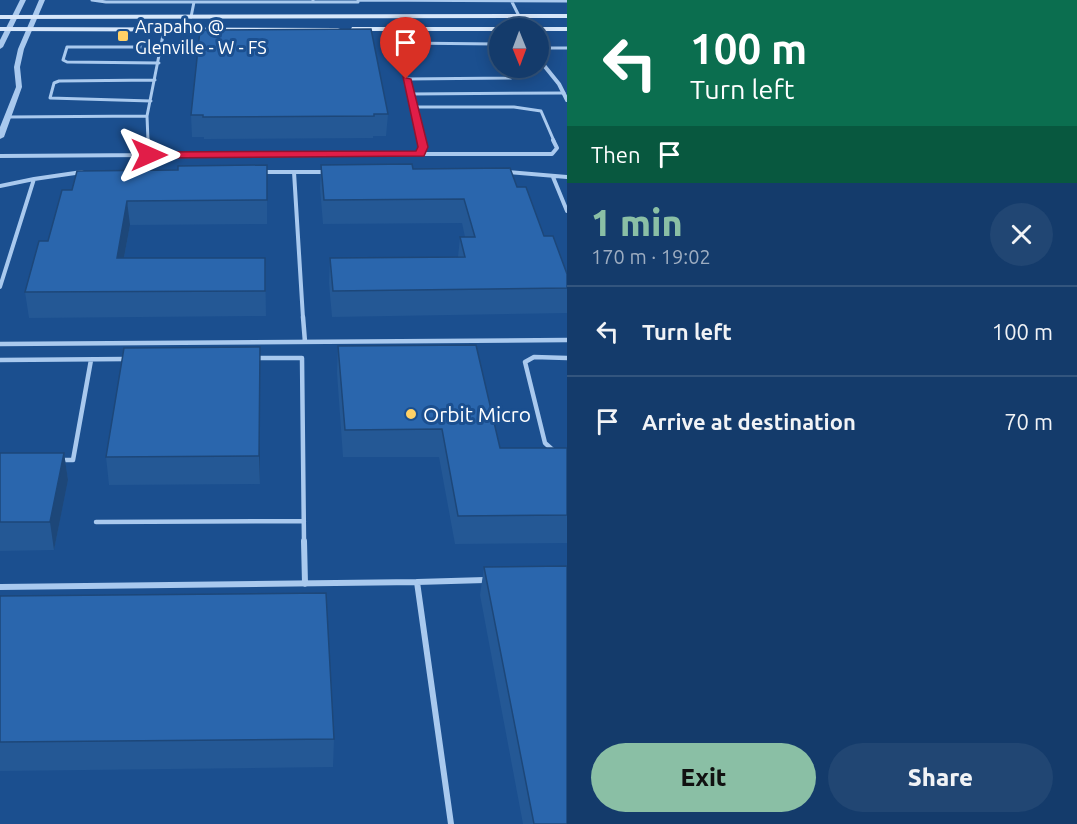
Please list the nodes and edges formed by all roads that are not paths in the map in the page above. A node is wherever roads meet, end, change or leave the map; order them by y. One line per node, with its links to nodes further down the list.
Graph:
1 (23, 0): 12 (street)
2 (42, 0): 14 (street)
3 (92, 0): 7 (lane)
4 (313, 1): 5 (lane); 7 (lane)
5 (358, 1): 8 (lane)
6 (567, 1): 8 (lane)
7 (194, 2): 13 (lane)
8 (512, 2): 9 (lane)
9 (519, 16): 10 (main road); 13 (main road)
10 (567, 16)
11 (0, 17): 12 (main road)
12 (15, 17): 14 (main road); 15 (street)
13 (191, 17): 14 (main road)
14 (35, 18): 20 (street)
15 (4, 29): 20 (main road); 24 (street)
16 (401, 29): 17 (main road); 21 (main road); 22 (lane)
17 (489, 29)
18 (549, 29): 19 (main road)
19 (567, 29)
20 (31, 30): 21 (main road); 39 (street)
21 (164, 30): 25 (lane)
22 (404, 43): 23 (lane); 31 (lane)
23 (489, 44)
24 (0, 47)
25 (162, 47): 28 (lane); 28 (lane)
26 (549, 48): 27 (lane)
27 (567, 48)
28 (159, 63): 32 (lane)
29 (549, 73): 33 (street)
30 (511, 78): 31 (lane)
31 (406, 79): 34 (lane)
32 (155, 80): 36 (lane); 36 (lane)
33 (564, 93): 34 (lane); 35 (street)
34 (410, 94): 37 (lane)
35 (567, 100)
36 (151, 101): 38 (lane)
37 (413, 107): 41 (lane); 41 (lane)
38 (147, 116): 39 (lane); 42 (lane)
39 (4, 117): 40 (street)
40 (0, 137)
41 (420, 154): 42 (lane)
42 (149, 155): 43 (lane)
43 (0, 156)
44 (88, 172): 51 (lane)
45 (260, 172): 46 (lane)
46 (294, 172): 47 (lane); 56 (lane)
47 (328, 172)
48 (501, 172): 49 (lane)
49 (553, 177): 50 (lane); 53 (lane)
50 (567, 177)
51 (34, 179): 52 (lane); 54 (lane)
52 (0, 186)
53 (567, 211)
54 (0, 287)
55 (567, 340): 56 (lane)
56 (305, 342): 57 (lane)
57 (0, 344)
58 (244, 358): 66 (lane)
59 (567, 358): 63 (lane)
60 (138, 359): 62 (lane)
61 (0, 360): 62 (lane)
62 (91, 360): 64 (lane)
63 (557, 453)
64 (52, 460)
65 (96, 522): 66 (lane)
66 (304, 522): 69 (lane)
67 (498, 579): 68 (lane)
68 (417, 582): 69 (lane); 71 (lane)
69 (305, 584): 70 (lane)
70 (0, 587)
71 (451, 824)

